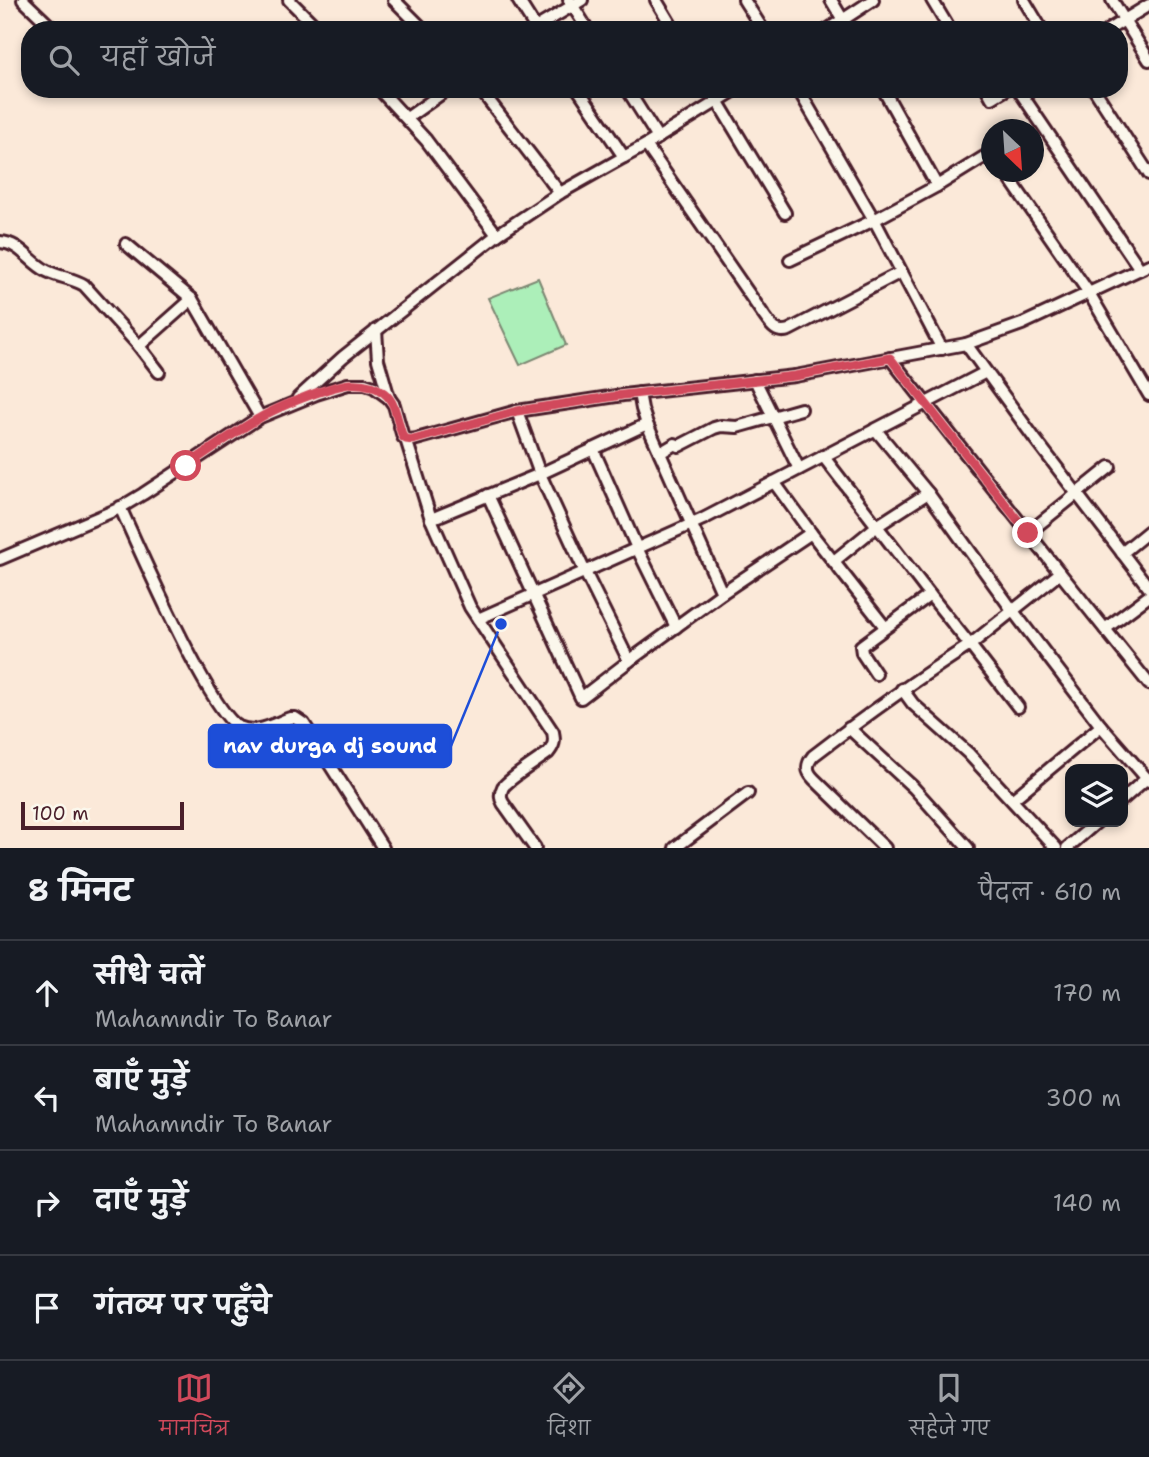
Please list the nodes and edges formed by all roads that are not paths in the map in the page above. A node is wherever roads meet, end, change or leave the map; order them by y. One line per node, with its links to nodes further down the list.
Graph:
1 (23, 0): 16 (street)
2 (289, 0): 17 (street)
3 (394, 0): 18 (street)
4 (518, 0): 19 (street)
5 (656, 0): 22 (street)
6 (744, 0): 23 (street)
7 (831, 0): 14 (street)
8 (873, 0): 14 (street)
9 (932, 0): 25 (street)
10 (1024, 0): 26 (street)
11 (1112, 0): 15 (street)
12 (574, 2): 20 (street); 21 (street)
13 (1149, 5): 15 (street)
14 (843, 19): 24 (street)
15 (1124, 20)
16 (45, 21)
17 (310, 21)
18 (415, 21)
19 (530, 21)
20 (547, 21)
21 (584, 21)
22 (669, 21)
23 (757, 21)
24 (840, 21)
25 (945, 21)
26 (1037, 21)
27 (1128, 26): 28 (street)
28 (1149, 60)
29 (388, 98): 41 (street)
30 (435, 98): 41 (street)
31 (487, 98): 49 (street)
32 (584, 98): 44 (street)
33 (632, 98): 42 (street)
34 (716, 98): 40 (street)
35 (724, 98): 40 (street)
36 (803, 98): 51 (street)
37 (888, 98): 48 (street)
38 (1024, 98): 56 (street)
39 (1100, 98): 46 (street)
40 (718, 102): 42 (street); 50 (street)
41 (407, 118): 52 (street)
42 (658, 138): 43 (street)
43 (646, 145): 44 (street); 57 (street)
44 (624, 157): 49 (street)
45 (981, 159): 48 (street)
46 (1149, 174)
47 (1012, 182): 58 (street)
48 (937, 186): 51 (street)
49 (560, 193): 52 (street)
50 (785, 213)
51 (874, 220): 55 (street); 57 (street)
52 (497, 235): 60 (street)
53 (0, 242): 62 (street)
54 (126, 244): 59 (street)
55 (790, 260)
56 (1144, 267): 58 (street)
57 (901, 272): 63 (street)
58 (1089, 293): 61 (street); 69 (street)
59 (192, 299): 62 (street); 76 (street)
60 (376, 330): 70 (street); 72 (street)
61 (966, 344): 63 (street); 66 (street)
62 (139, 346): 65 (street)
63 (942, 349): 64 (street)
64 (890, 358): 67 (street); 71 (street)
65 (159, 372)
66 (986, 372): 71 (street); 88 (street)
67 (755, 380): 68 (street); 75 (street)
68 (639, 393): 74 (street); 77 (street)
69 (1149, 395)
70 (389, 398): 72 (street); 79 (street)
71 (926, 402): 78 (street); 96 (street)
72 (291, 404): 76 (street)
73 (801, 409): 75 (street)
74 (517, 411): 79 (street); 85 (street)
75 (772, 416): 81 (street); 84 (street)
76 (260, 417): 90 (street)
77 (647, 424): 80 (street); 81 (street)
78 (875, 429): 82 (street); 87 (street)
79 (406, 439): 91 (street)
80 (593, 449): 85 (street); 97 (street)
81 (660, 453): 92 (street)
82 (823, 456): 84 (street); 93 (street)
83 (1110, 467): 88 (street)
84 (799, 469): 86 (street)
85 (540, 474): 89 (street); 101 (street)
86 (774, 482): 92 (street); 95 (street)
87 (928, 493): 93 (street); 108 (street)
88 (1077, 493): 96 (street); 98 (street)
89 (488, 495): 91 (street); 105 (street)
90 (120, 507): 99 (street); 126 (street)
91 (431, 519): 109 (street)
92 (691, 524): 97 (street); 104 (street)
93 (877, 526): 100 (street); 106 (street)
94 (1149, 531): 98 (street)
95 (811, 533): 100 (street); 104 (street)
96 (1028, 533): 102 (street)
97 (637, 548): 101 (street); 110 (street)
98 (1122, 553): 103 (street)
99 (0, 559)
100 (834, 561): 111 (street)
101 (585, 572): 105 (street); 114 (street)
102 (1060, 573): 108 (street); 112 (street)
103 (1149, 588)
104 (722, 593): 110 (street)
105 (533, 595): 109 (street); 114 (street)
106 (930, 595): 111 (street); 113 (street)
107 (1149, 596): 112 (street)
108 (1013, 611): 113 (street); 119 (street)
109 (478, 619): 127 (street)
110 (676, 626): 114 (street)
111 (885, 626): 115 (street)
112 (1105, 629): 116 (street)
113 (970, 645): 117 (street); 118 (street)
114 (629, 661)
115 (876, 674)
116 (1149, 684)
117 (902, 689): 120 (street); 124 (street)
118 (1018, 707)
119 (1101, 726): 121 (street); 124 (street)
120 (849, 728): 129 (street); 130 (street)
121 (1148, 779): 123 (street)
122 (748, 793): 128 (street)
123 (1128, 795)
124 (1012, 800): 131 (street)
125 (1091, 827): 132 (street)
126 (383, 848)
127 (535, 848)
128 (675, 848)
129 (885, 848)
130 (968, 848)
131 (1056, 848)
132 (1066, 848)

